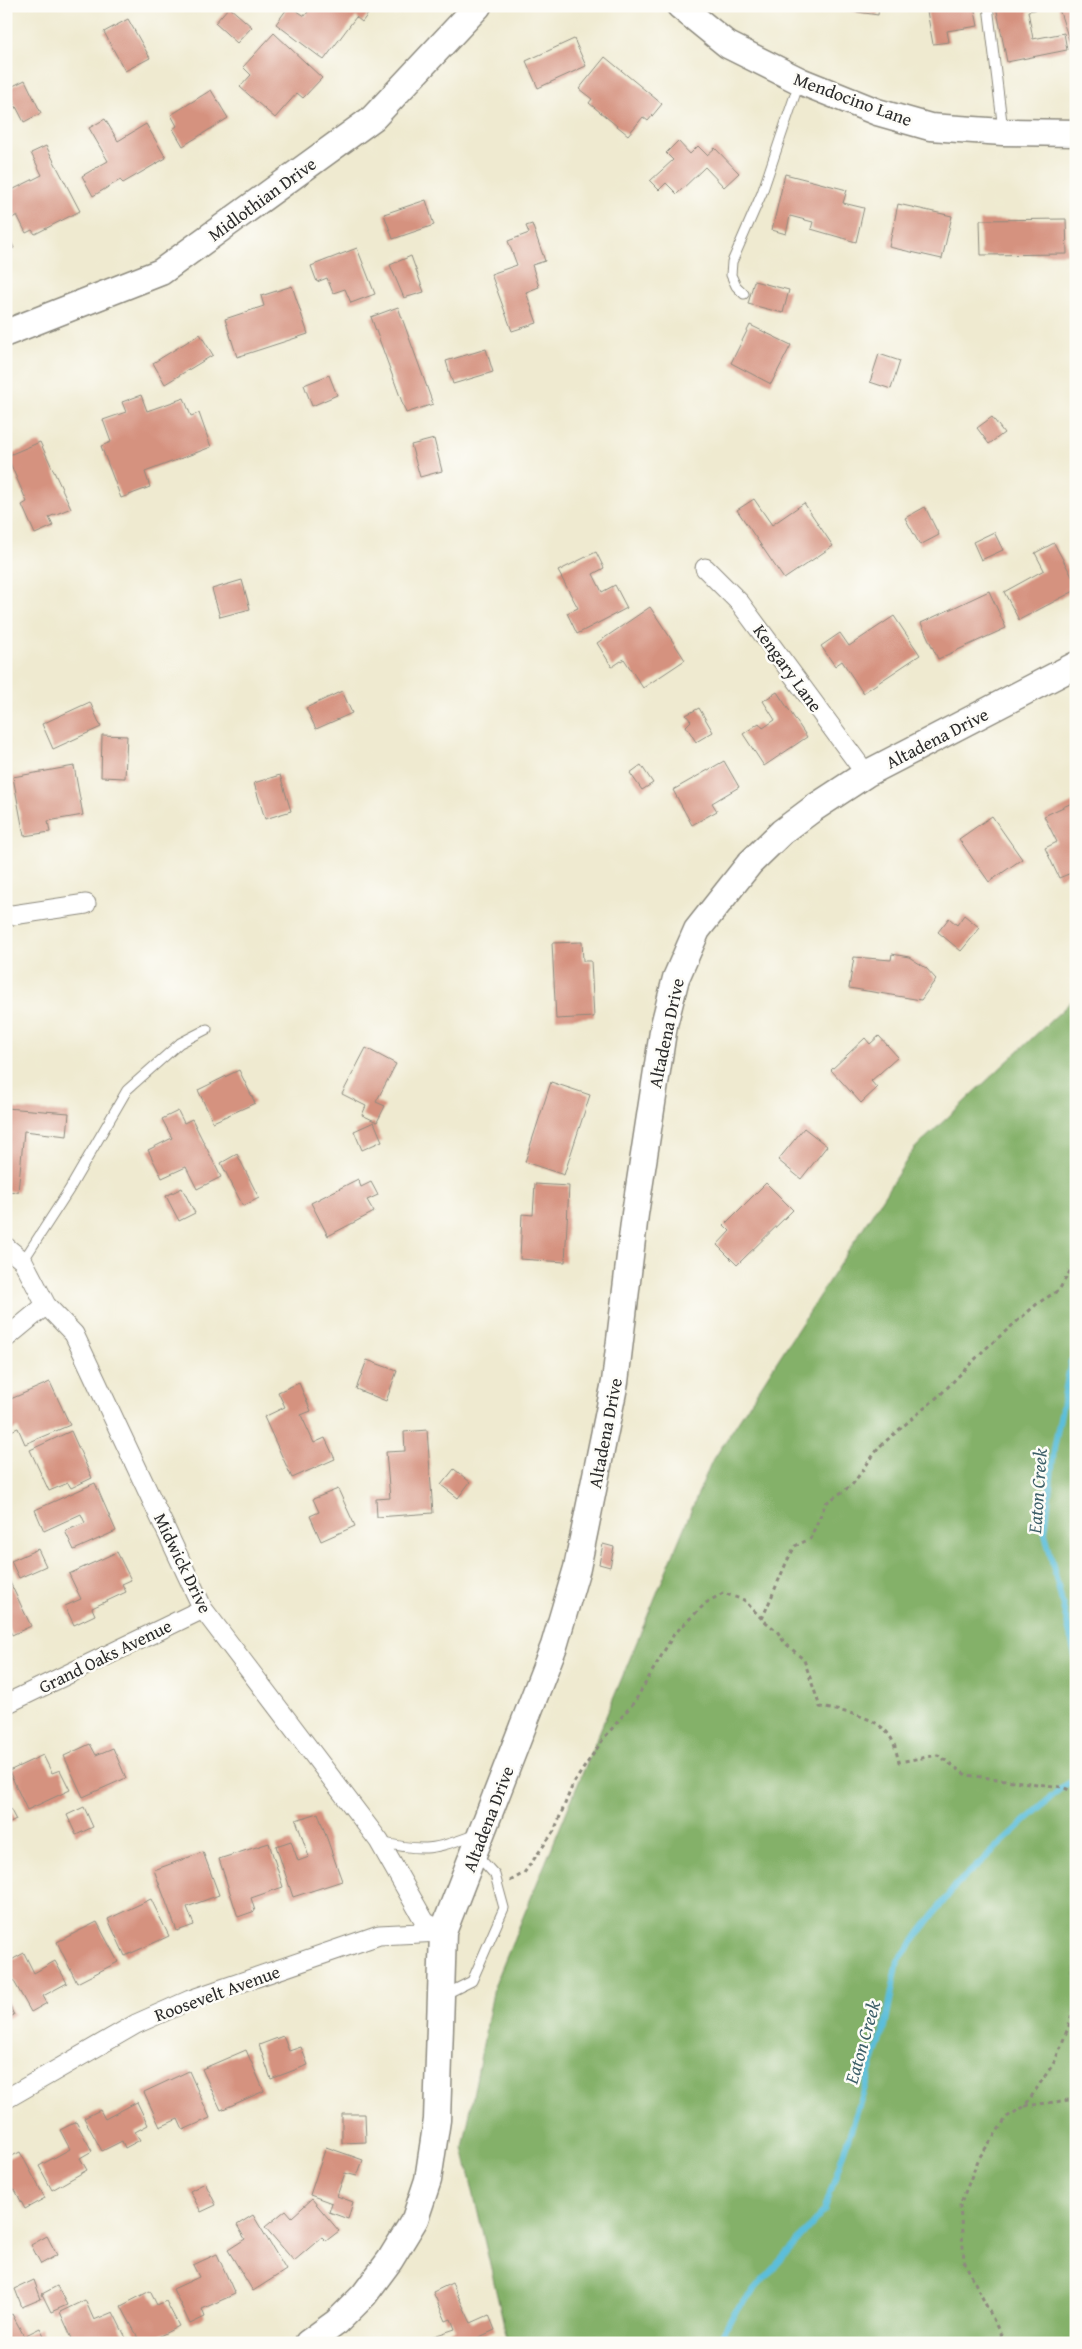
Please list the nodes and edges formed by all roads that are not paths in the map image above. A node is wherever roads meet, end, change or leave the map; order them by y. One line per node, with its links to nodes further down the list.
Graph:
1 (478, 6): 8 (main road, Midlothian Drive)
2 (680, 6): 4 (main road, Mendocino Lane)
3 (988, 6): 5 (lane)
4 (800, 81): 5 (main road, Mendocino Lane); 7 (lane)
5 (1003, 132): 6 (main road, Mendocino Lane)
6 (1076, 133)
7 (744, 294)
8 (6, 333)
9 (705, 568): 11 (street, Kengary Lane)
10 (1076, 665): 11 (main road, Altadena Drive)
11 (866, 774): 22 (main road, Altadena Drive)
12 (86, 904): 13 (street)
13 (6, 916)
14 (207, 1029): 16 (lane)
15 (6, 1247): 16 (street, Midwick Drive)
16 (23, 1261): 17 (street, Midwick Drive)
17 (46, 1305): 18 (street); 19 (street, Midwick Drive)
18 (6, 1338)
19 (203, 1609): 20 (street, Grand Oaks Avenue); 21 (street, Midwick Drive)
20 (6, 1704)
21 (379, 1841): 22 (lane); 23 (street, Midwick Drive)
22 (479, 1842): 23 (main road, Altadena Drive); 24 (lane)
23 (443, 1932): 24 (main road, Altadena Drive); 25 (street, Roosevelt Avenue)
24 (440, 1998): 26 (main road, Altadena Drive)
25 (6, 2099)
26 (308, 2343)

